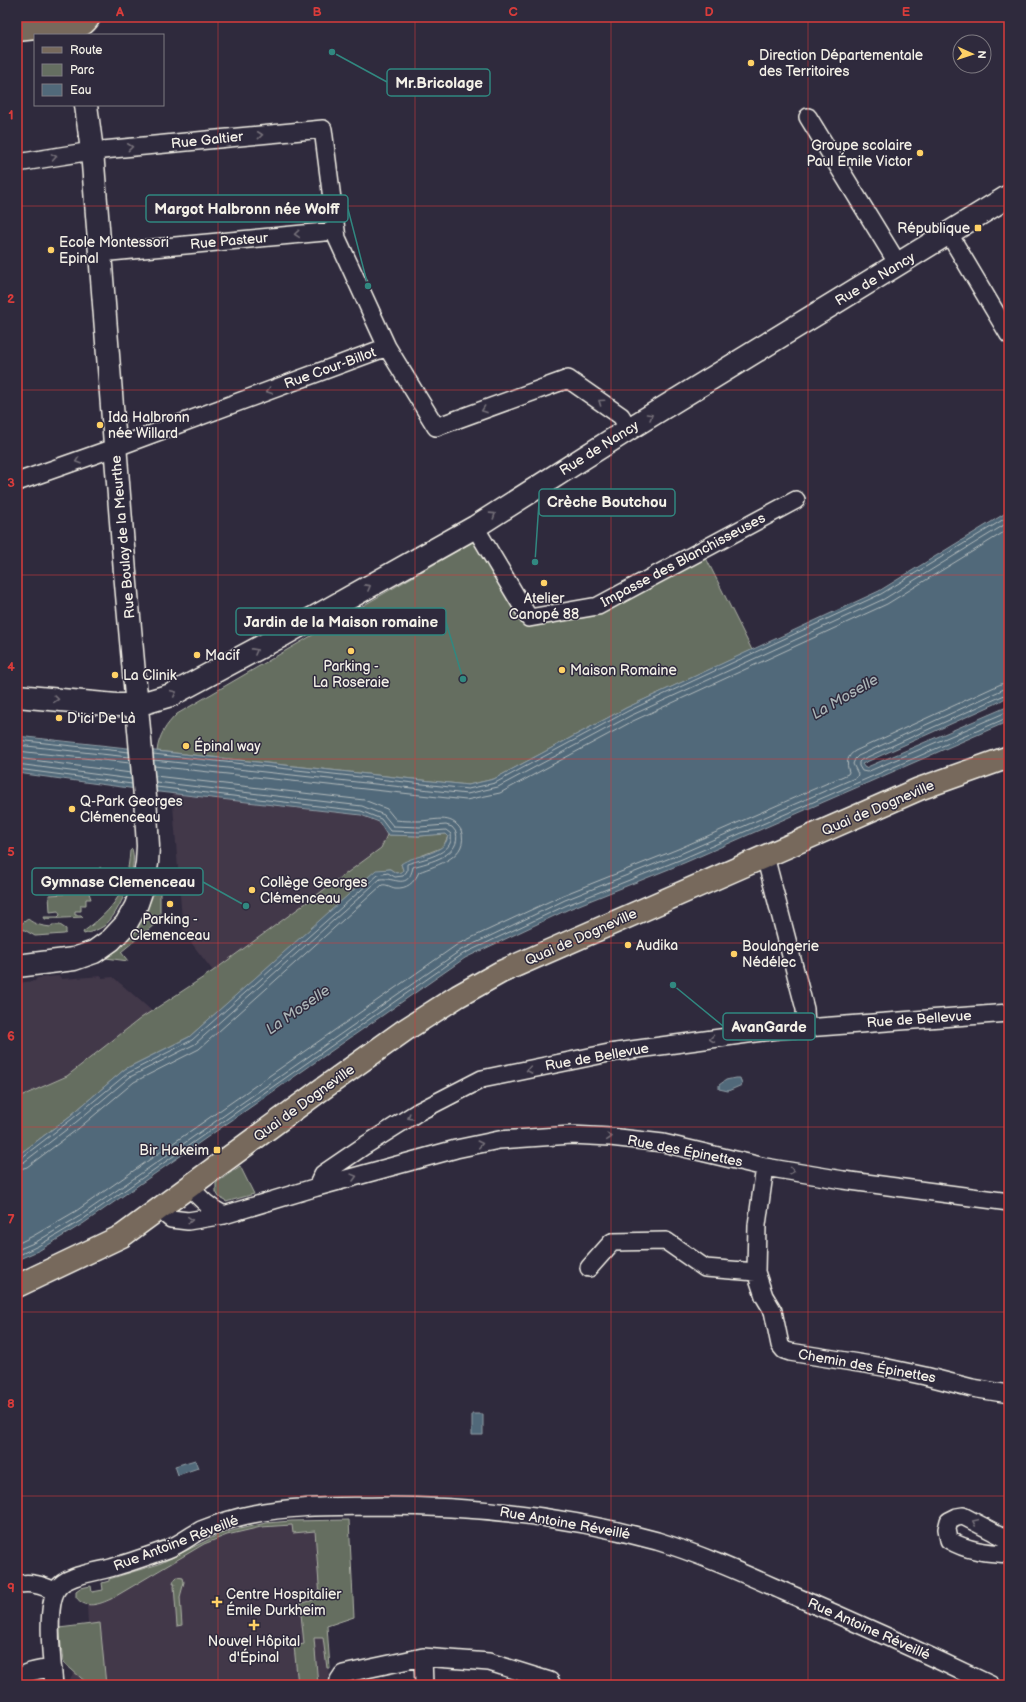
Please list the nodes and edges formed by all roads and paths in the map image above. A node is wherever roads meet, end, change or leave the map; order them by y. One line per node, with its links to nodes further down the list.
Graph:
1 (78, 24): 2 (main road)
2 (26, 25)
3 (86, 106): 5 (main road, Rue Boulay de la Meurthe)
4 (808, 117): 11 (street)
5 (92, 151): 6 (street, Rue Galtier, one-way to 5); 8 (street, Rue Galtier, one-way to 8); 10 (main road, Rue Boulay de la Meurthe)
6 (17, 163)
7 (1009, 196): 9 (main road, Rue de Nancy)
8 (335, 231): 10 (street, Rue Pasteur, one-way to 10); 13 (street)
9 (949, 234): 11 (main road, Rue de Nancy); 12 (street)
10 (100, 253): 15 (main road, Rue Boulay de la Meurthe)
11 (898, 264): 14 (main road, Rue de Nancy, one-way to 11)
12 (1008, 335)
13 (387, 347): 14 (street, Rue Cour-Billot, one-way to 13); 15 (street, Rue Cour-Billot, one-way to 15)
14 (628, 429): 18 (main road, Rue de Nancy, one-way to 14)
15 (115, 448): 16 (street, Rue Cour-Billot, one-way to 16); 20 (main road, Rue Boulay de la Meurthe)
16 (17, 482)
17 (796, 500): 18 (street, Impasse des Blanchisseuses)
18 (475, 527): 20 (main road, Rue de Nancy, one-way to 18)
19 (17, 696): 20 (main road, Rue de Nancy, one-way to 20)
20 (137, 705): 22 (main road, Rue Boulay de la Meurthe)
21 (1009, 758): 23 (main road, Quai de Dogneville)
22 (146, 823): 24 (main road); 25 (main road, Rue Boulay de la Meurthe)
23 (765, 856): 27 (street); 29 (main road, Quai de Dogneville)
24 (17, 952)
25 (17, 966)
26 (1009, 1013): 27 (street, Rue de Bellevue)
27 (806, 1027): 30 (street, Rue de Bellevue, one-way to 30)
28 (765, 1167): 30 (street, Rue des Épinettes, one-way to 28); 31 (street, Rue des Épinettes, one-way to 31); 35 (street, Chemin des Épinettes)
29 (190, 1186): 32 (main road, Quai de Dogneville); 33 (street)
30 (317, 1187): 33 (street)
31 (1009, 1202)
32 (159, 1209): 33 (street, one-way to 33); 36 (main road, Quai de Dogneville)
33 (224, 1216)
34 (589, 1268): 35 (street)
35 (756, 1272): 37 (street, Chemin des Épinettes)
36 (17, 1286)
37 (1009, 1394)
38 (1009, 1540): 39 (street, one-way to 39)
39 (1009, 1554)
40 (17, 1585): 41 (street)
41 (55, 1591): 43 (street); 48 (street, Rue Antoine Réveillé)
42 (423, 1657): 45 (street); 46 (street); 47 (street)
43 (53, 1677): 44 (street)
44 (17, 1680)
45 (338, 1685)
46 (424, 1685)
47 (552, 1685)
48 (991, 1685)

